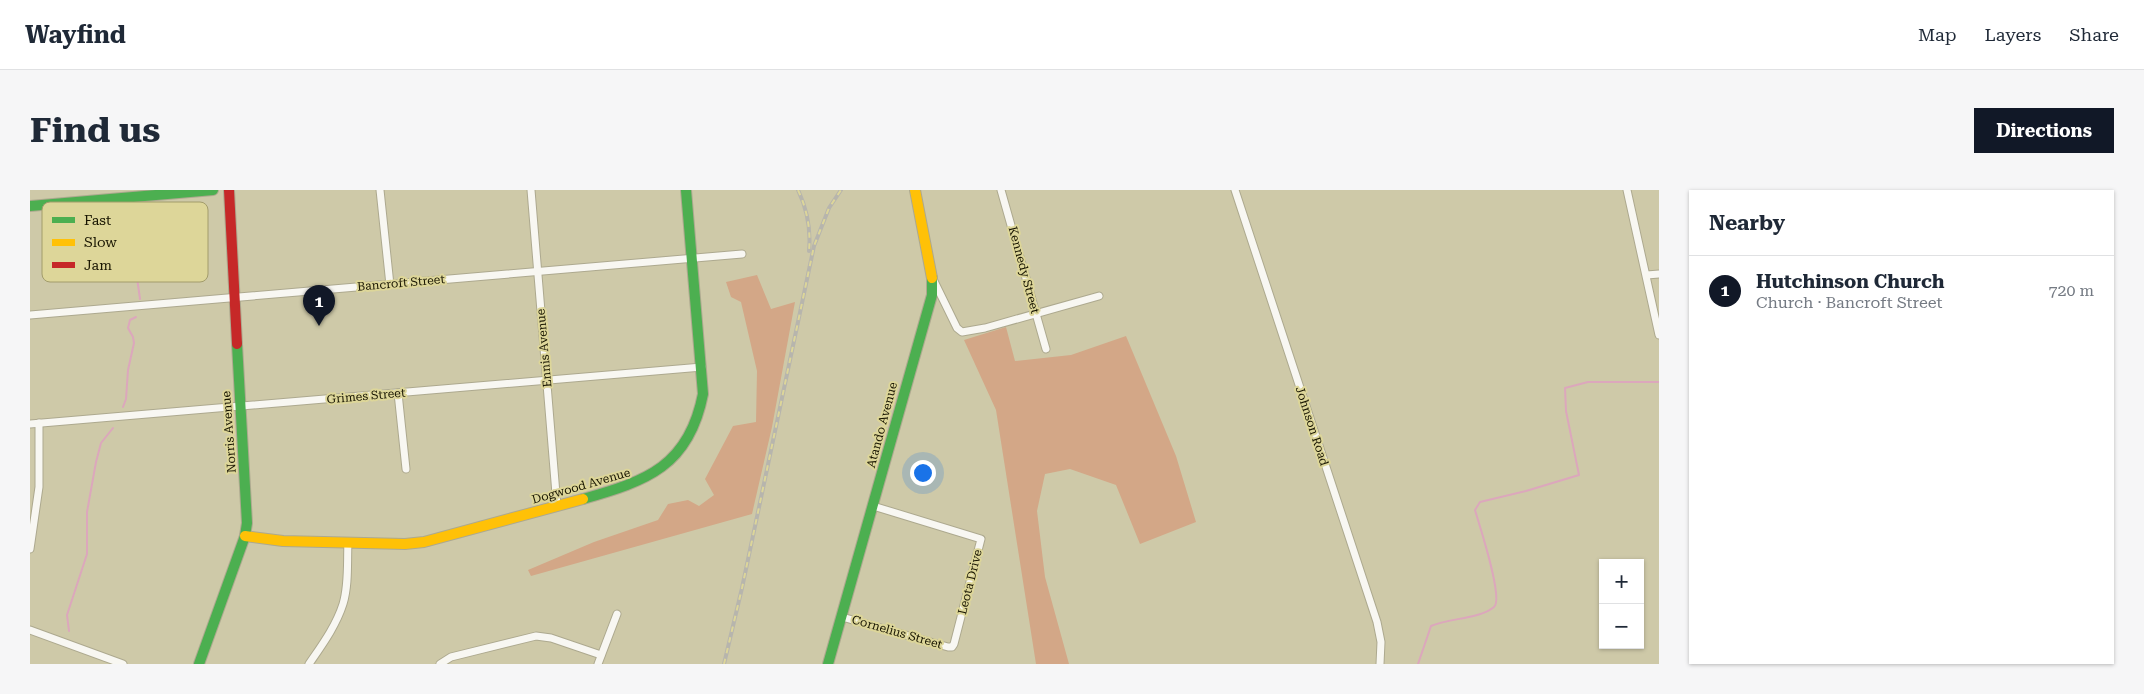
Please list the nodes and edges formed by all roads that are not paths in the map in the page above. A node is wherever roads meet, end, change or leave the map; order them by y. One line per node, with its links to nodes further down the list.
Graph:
1 (213, 190): 10 (street)
2 (229, 190): 19 (street, Norris Avenue)
3 (380, 190): 17 (street)
4 (531, 190): 13 (street, Ennis Avenue)
5 (686, 190): 12 (street, Dogwood Avenue)
6 (915, 190): 16 (street, Atando Avenue)
7 (1001, 190): 21 (street, Kennedy Street)
8 (1235, 190): 47 (street, Johnson Road)
9 (1627, 190): 15 (street)
10 (76, 202)
11 (742, 254): 12 (street, Bancroft Street)
12 (692, 258): 13 (street, Bancroft Street); 24 (street, Dogwood Avenue)
13 (538, 272): 17 (street, Bancroft Street); 25 (street, Ennis Avenue)
14 (1659, 274): 15 (street)
15 (1646, 275): 22 (street)
16 (932, 276): 21 (street); 32 (street, Atando Avenue)
17 (390, 284): 19 (street, Bancroft Street)
18 (1099, 296): 21 (street)
19 (236, 298): 20 (street, Bancroft Street); 27 (street, Norris Avenue)
20 (30, 314)
21 (1036, 314): 23 (street, Kennedy Street)
22 (1659, 334)
23 (1046, 349)
24 (702, 367): 25 (street, Grimes Street); 31 (street, Dogwood Avenue)
25 (546, 380): 26 (street, Grimes Street); 31 (street, Ennis Avenue)
26 (398, 393): 27 (street, Grimes Street); 30 (street)
27 (240, 406): 28 (street, Grimes Street); 33 (street, Norris Avenue)
28 (38, 423): 29 (street, Grimes Street); 35 (street)
29 (30, 424)
30 (406, 469)
31 (557, 506): 34 (street, Dogwood Avenue)
32 (873, 506): 37 (street, Atando Avenue); 39 (street, Leota Drive)
33 (245, 536): 34 (street, Dogwood Avenue); 42 (street, Norris Avenue)
34 (348, 542): 43 (street)
35 (30, 549)
36 (617, 614): 40 (street)
37 (842, 617): 39 (street, Cornelius Street); 46 (street, Atando Avenue)
38 (30, 630): 41 (street)
39 (952, 647)
40 (601, 655): 44 (street); 45 (street)
41 (123, 664)
42 (199, 664)
43 (309, 664)
44 (440, 664)
45 (598, 664)
46 (828, 664)
47 (1380, 664)

